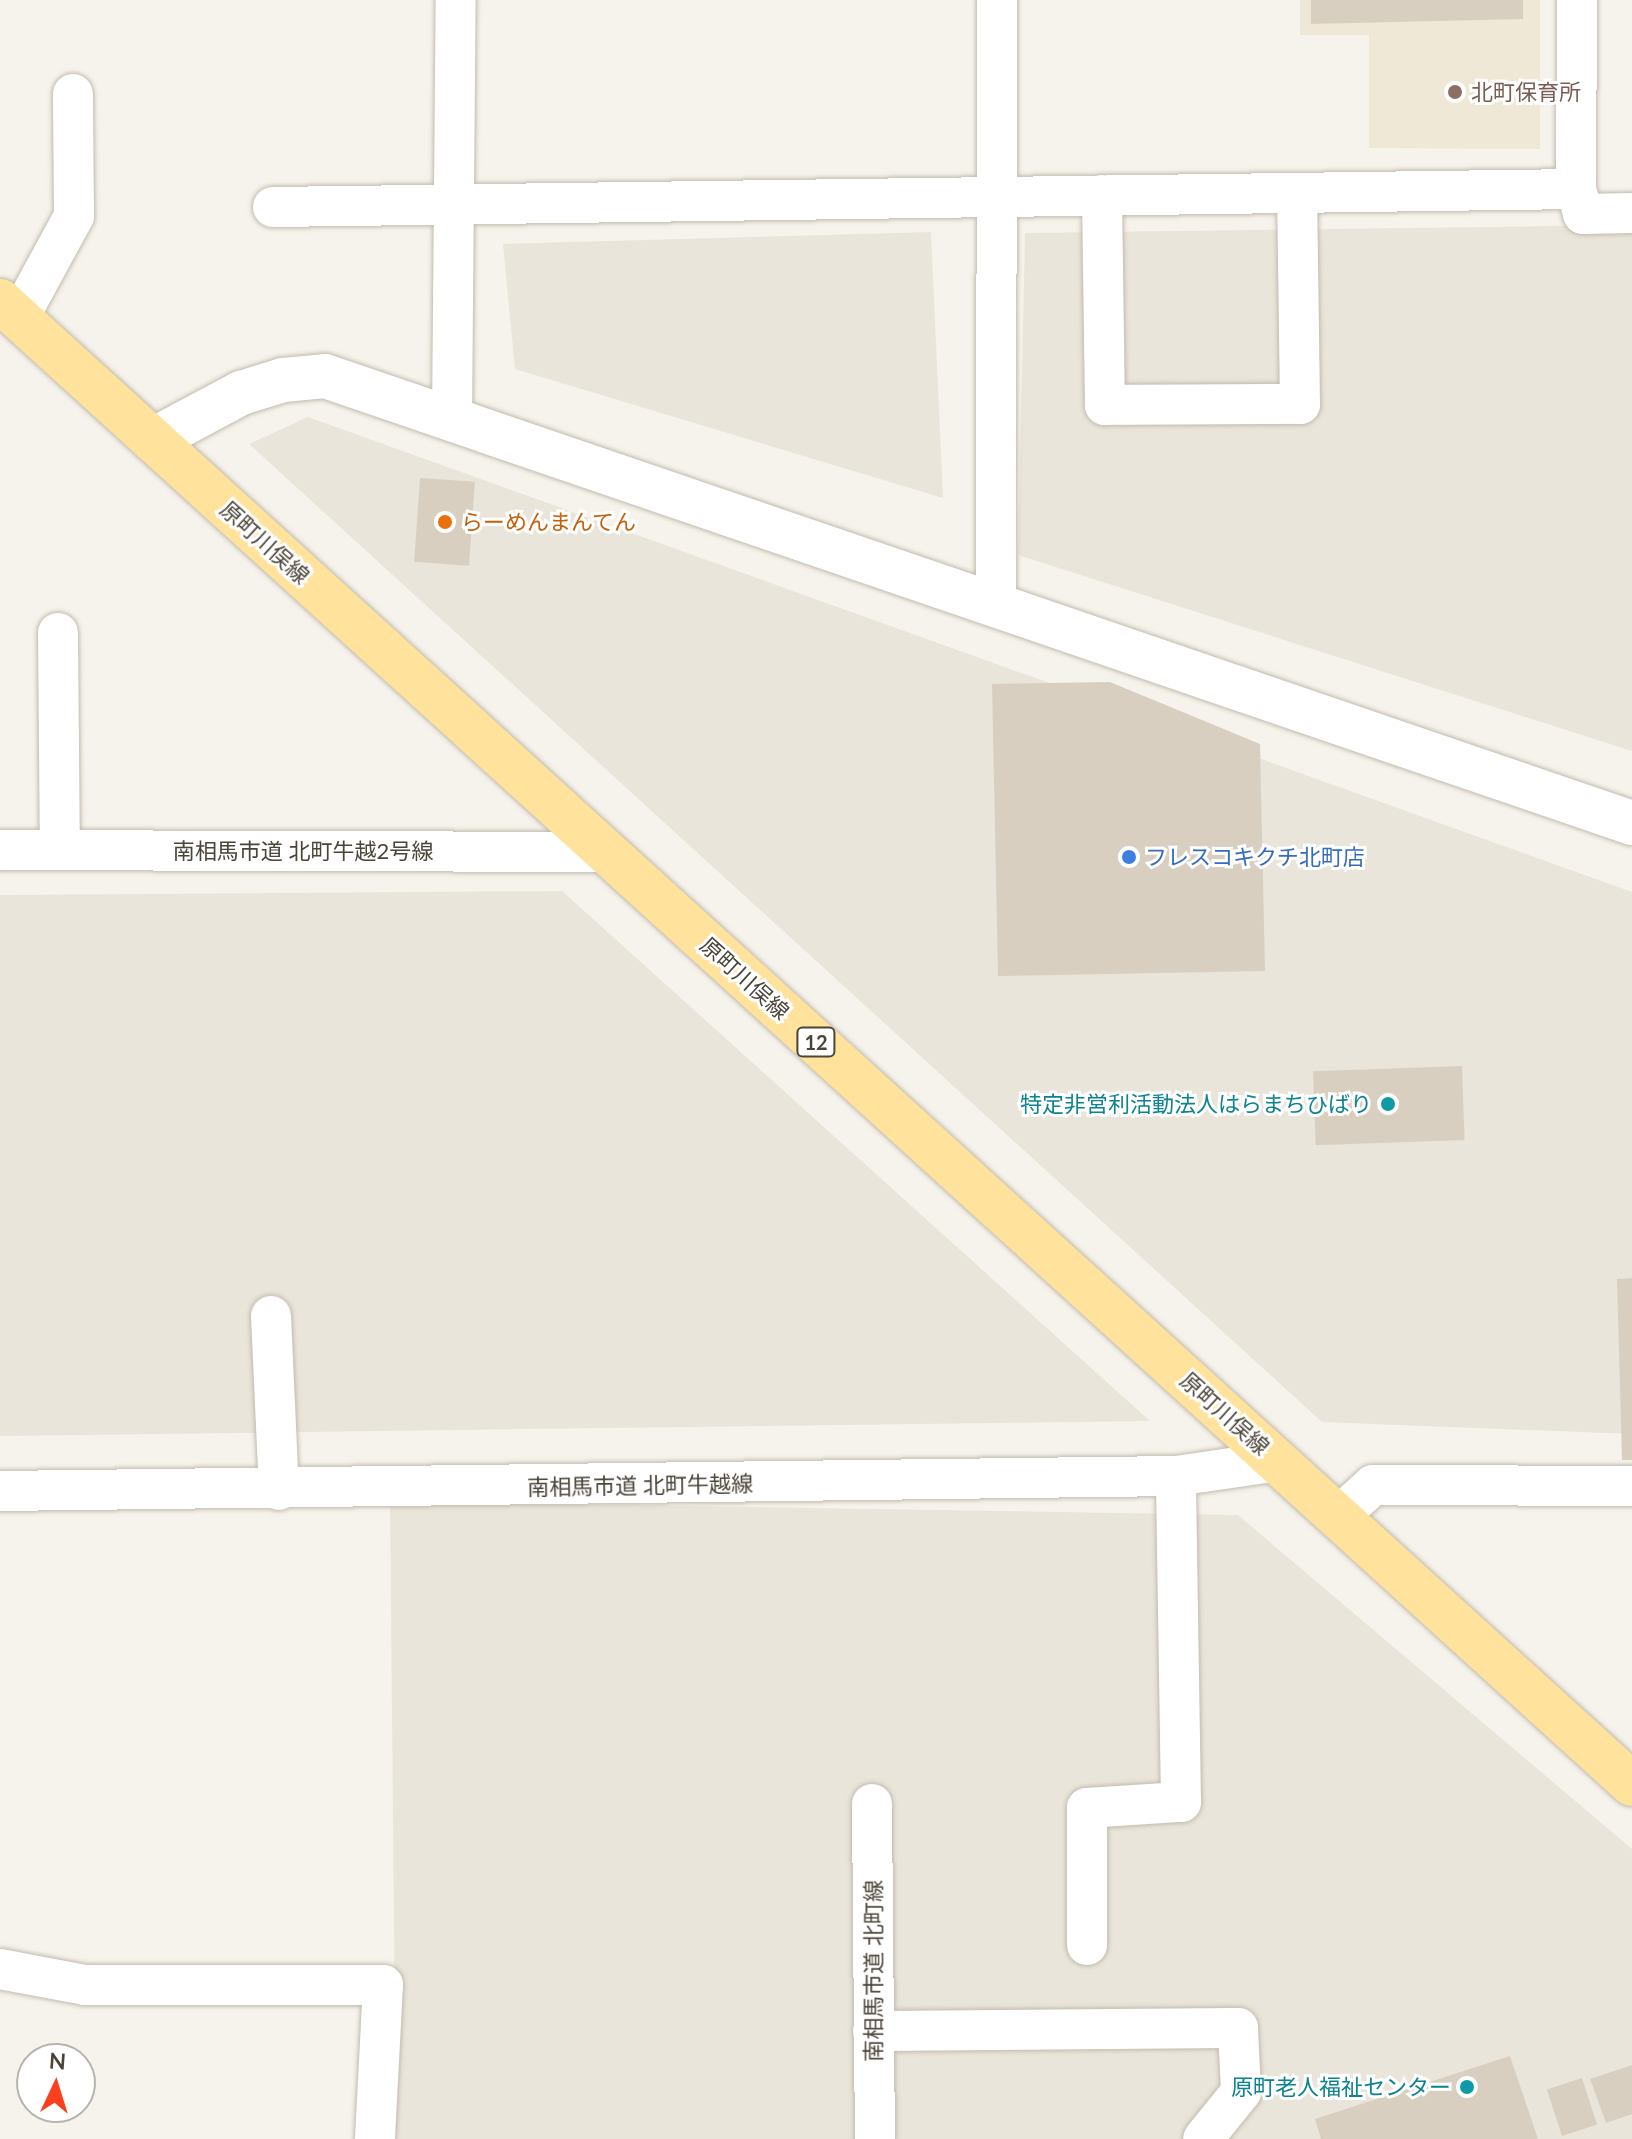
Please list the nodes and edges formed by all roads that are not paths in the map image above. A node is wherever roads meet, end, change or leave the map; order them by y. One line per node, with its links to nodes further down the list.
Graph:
1 (456, 0): 9 (street)
2 (997, 0): 8 (street)
3 (1577, 0): 5 (street)
4 (73, 94): 12 (street)
5 (1576, 189): 6 (street); 11 (street)
6 (1297, 193): 7 (street); 7 (street)
7 (1102, 195): 8 (street)
8 (997, 197): 9 (street); 15 (street)
9 (453, 204): 10 (street); 13 (street)
10 (273, 207)
11 (1632, 213)
12 (9, 309): 14 (main road, 原町川俣線 / 12)
13 (452, 419): 14 (street); 15 (street)
14 (153, 440): 20 (main road, 原町川俣線 / 12)
15 (996, 607): 17 (street)
16 (58, 633): 19 (street)
17 (1632, 823)
18 (0, 850): 19 (street, 南相馬市道 北町牛越2号線)
19 (60, 850): 20 (street, 南相馬市道 北町牛越2号線)
20 (607, 852): 22 (main road, 原町川俣線 / 12)
21 (271, 1316): 25 (street)
22 (1279, 1461): 23 (street, 南相馬市道 北町牛越線); 27 (main road, 原町川俣線 / 12)
23 (1176, 1476): 25 (street, 南相馬市道 北町牛越線); 30 (street)
24 (1632, 1486): 27 (street)
25 (279, 1490): 26 (street, 南相馬市道 北町牛越線)
26 (0, 1491)
27 (1339, 1516): 28 (main road, 原町川俣線 / 12)
28 (1632, 1784)
29 (872, 1804): 32 (street, 南相馬市道 北町線)
30 (1087, 1945)
31 (0, 1969): 33 (street)
32 (873, 2031): 34 (street, 南相馬市道 北町線); 35 (street)
33 (375, 2139)
34 (875, 2139)
35 (1203, 2139)

